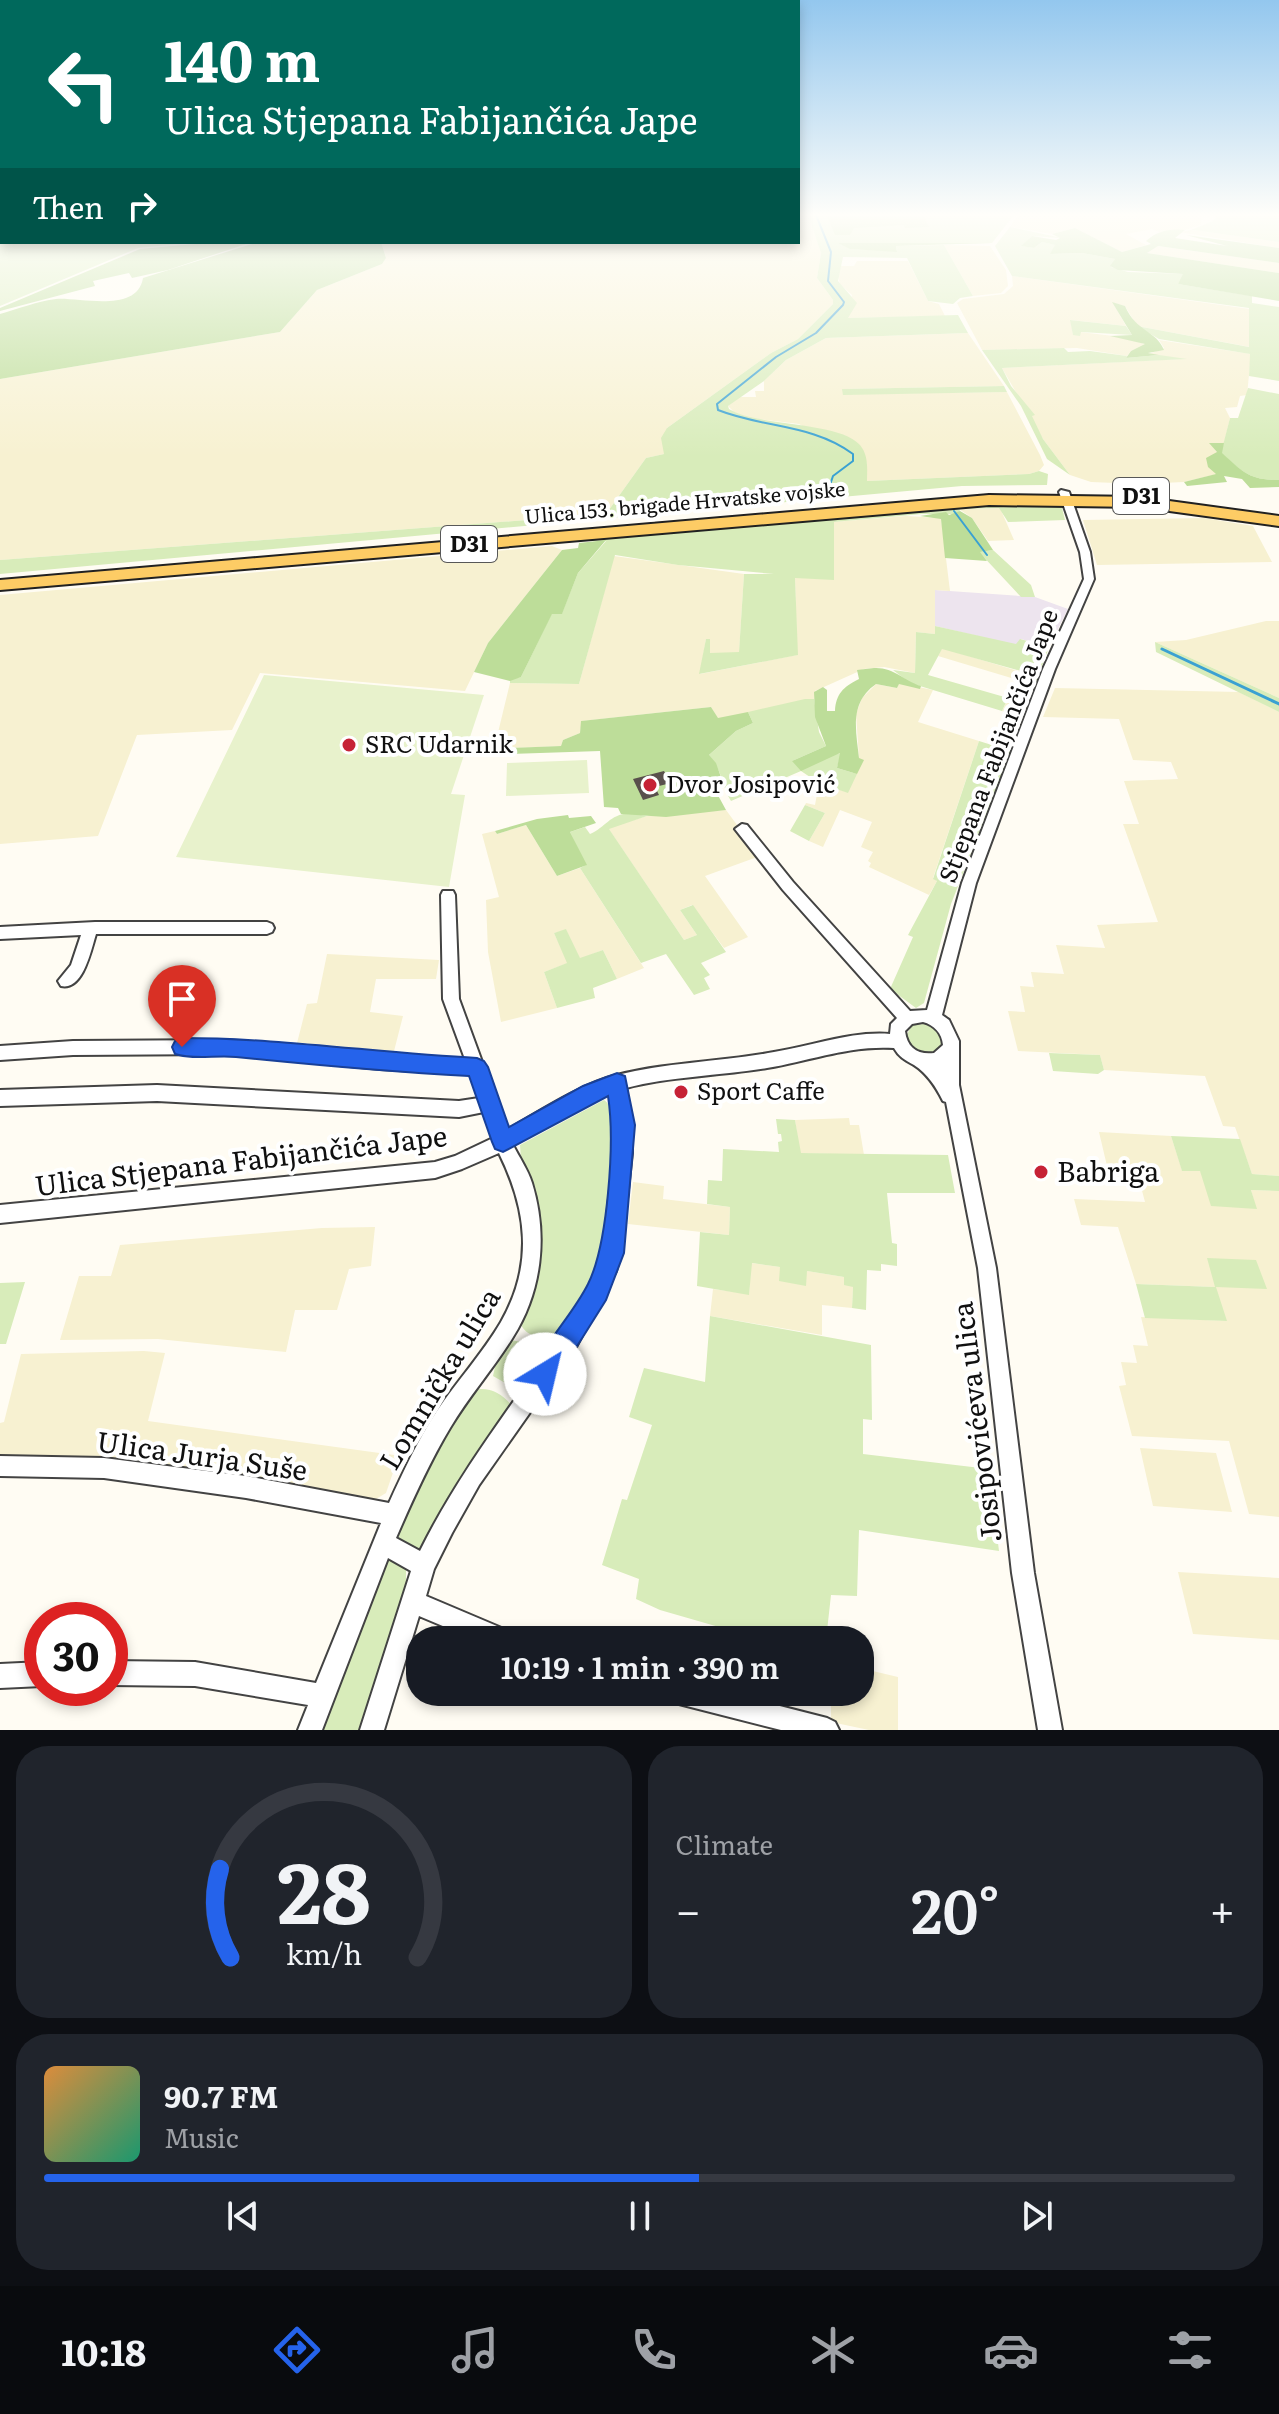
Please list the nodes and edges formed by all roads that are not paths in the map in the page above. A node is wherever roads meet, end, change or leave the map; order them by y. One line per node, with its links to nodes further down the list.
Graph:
1 (1066, 496): 2 (main road, Ulica 153. brigade Hrvatske vojske / D31); 3 (main road, Ulica 153. brigade Hrvatske vojske / D31); 4 (main road, Ulica 153. brigade Hrvatske vojske / D31); 5 (main road, Ulica 153. brigade Hrvatske vojske / D31); 13 (street, Stjepana Fabijančića Jape)
2 (1279, 515)
3 (1279, 521)
4 (0, 578)
5 (0, 585)
6 (742, 829): 12 (street)
7 (448, 895): 18 (street, Lomnička ulica)
8 (91, 928): 9 (street); 10 (street); 11 (street)
9 (267, 928)
10 (0, 933)
11 (66, 981)
12 (907, 1018): 13 (street); 14 (street)
13 (933, 1018): 15 (street)
14 (898, 1041): 17 (street); 19 (street, Ulica Stjepana Fabijančića Jape)
15 (950, 1049): 17 (street); 22 (street, Josipovićeva ulica)
16 (0, 1053): 18 (street)
17 (919, 1061): 22 (street, Josipovićeva ulica)
18 (477, 1067): 21 (street, Lomnička ulica)
19 (617, 1082): 23 (street, Ulica Stjepana Fabijančića Jape); 28 (street)
20 (0, 1098): 21 (street)
21 (490, 1103): 23 (street, Lomnička ulica)
22 (955, 1108): 39 (street, Josipovićeva ulica)
23 (503, 1142): 24 (street, Ulica Stjepana Fabijančića Jape); 26 (street, Lomnička ulica)
24 (0, 1214)
25 (0, 1466): 26 (street, Ulica Jurja Suše)
26 (394, 1515): 27 (street, Lomnička ulica)
27 (383, 1543): 28 (street); 34 (street, Lomnička ulica)
28 (424, 1566): 29 (street)
29 (412, 1602): 30 (street); 37 (street)
30 (469, 1626)
31 (128, 1673): 34 (street)
32 (24, 1675): 33 (street)
33 (0, 1676)
34 (323, 1696): 36 (street, Lomnička ulica)
35 (734, 1706): 38 (street)
36 (310, 1730)
37 (372, 1730)
38 (827, 1730)
39 (1050, 1730)

